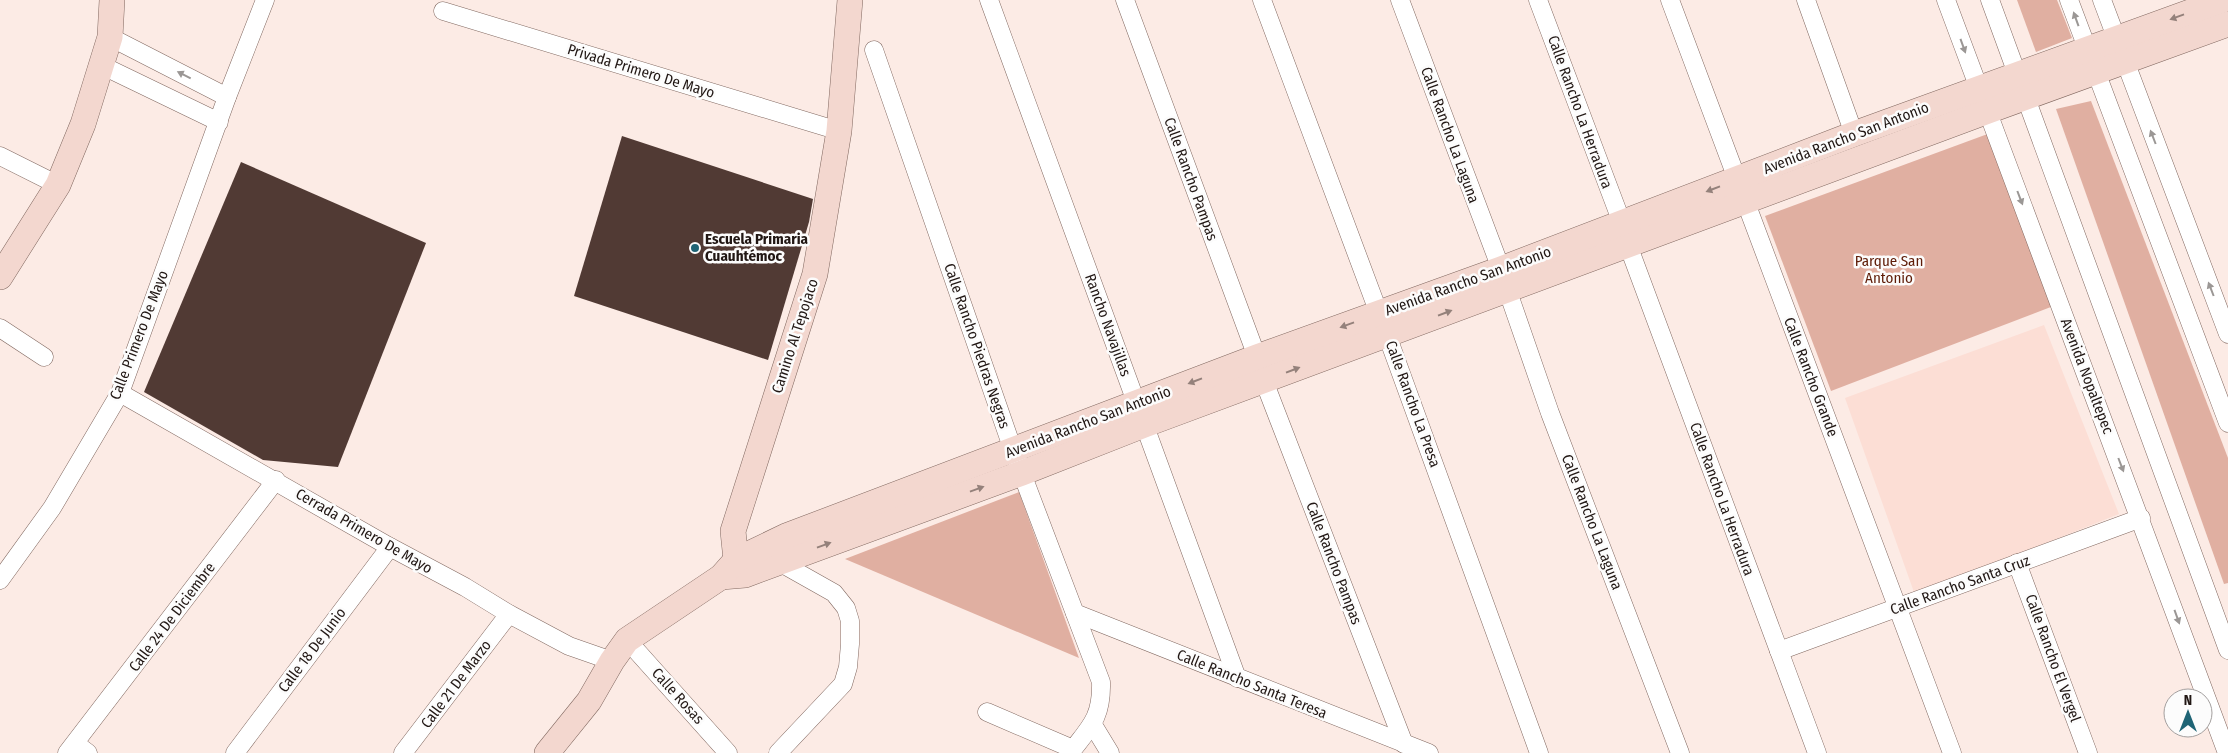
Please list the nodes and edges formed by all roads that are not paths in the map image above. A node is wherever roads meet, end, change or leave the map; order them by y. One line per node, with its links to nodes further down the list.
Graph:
1 (112, 0): 18 (street)
2 (265, 0): 24 (street, Calle Primero De Mayo)
3 (850, 0): 27 (street, Camino Al Tepojaco)
4 (989, 0): 42 (street, Rancho Navajillas)
5 (1125, 0): 39 (street, Calle Rancho Pampas)
6 (1262, 0): 35 (street, Calle Rancho La Presa)
7 (1400, 0): 34 (street, Calle Rancho La Laguna)
8 (1538, 0): 32 (street, Calle Rancho La Herradura)
9 (1670, 0): 31 (street, Calle Rancho Grande)
10 (1806, 0): 28 (street)
11 (1946, 0): 25 (street, Avenida Nopaltepec, one-way to 25)
12 (1990, 0): 23 (street)
13 (2069, 0): 21 (street, one-way to 13)
14 (2102, 0): 20 (street)
15 (2223, 0): 20 (street, Avenida Rancho San Antonio, one-way to 20)
16 (443, 11): 27 (street, Privada Primero De Mayo)
17 (2228, 24): 20 (street, Avenida Rancho San Antonio)
18 (110, 37): 22 (street); 24 (street, one-way to 18)
19 (874, 50): 44 (street, Calle Rancho Piedras Negras)
20 (2120, 50): 21 (street, Avenida Rancho San Antonio); 37 (street, one-way to 20)
21 (2092, 60): 23 (street, Avenida Rancho San Antonio); 43 (street)
22 (103, 66): 26 (street); 30 (street)
23 (2022, 86): 25 (street, Avenida Rancho San Antonio); 57 (street)
24 (227, 97): 26 (street, Calle Primero De Mayo)
25 (1983, 100): 28 (street, Avenida Rancho San Antonio); 31 (street, Avenida Rancho San Antonio); 47 (street, Avenida Nopaltepec, one-way to 47)
26 (219, 122): 41 (street, Calle Primero De Mayo)
27 (839, 131): 51 (street, Camino Al Tepojaco)
28 (1854, 134): 31 (street, Avenida Rancho San Antonio)
29 (0, 156): 30 (street)
30 (58, 185): 33 (street)
31 (1740, 191): 32 (street, Avenida Rancho San Antonio); 53 (street, Calle Rancho Grande)
32 (1625, 234): 34 (street, Avenida Rancho San Antonio); 58 (street, Calle Rancho La Herradura)
33 (0, 277)
34 (1504, 279): 35 (street, Avenida Rancho San Antonio); 74 (street, Calle Rancho La Laguna)
35 (1384, 324): 39 (street, Avenida Rancho San Antonio, one-way to 39); 40 (street, Avenida Rancho San Antonio, one-way to 35); 73 (street, Calle Rancho La Presa)
36 (0, 328): 38 (street)
37 (2228, 334)
38 (44, 357)
39 (1257, 357): 42 (street, Avenida Rancho San Antonio, one-way to 42)
40 (1264, 381): 42 (street, Avenida Rancho San Antonio); 63 (street, Calle Rancho Pampas)
41 (120, 392): 46 (street, Cerrada Primero De Mayo); 52 (street, Calle Primero De Mayo)
42 (1140, 414): 44 (street, Avenida Rancho San Antonio); 45 (street, Avenida Rancho San Antonio); 60 (street, Rancho Navajillas)
43 (2228, 423)
44 (1013, 450): 45 (street, Calle Rancho Piedras Negras); 49 (street, Avenida Rancho San Antonio)
45 (1022, 473): 49 (street, Avenida Rancho San Antonio, one-way to 45); 54 (street, Calle Rancho Piedras Negras)
46 (276, 480): 48 (street, Cerrada Primero De Mayo); 64 (street, Calle 24 De Diciembre)
47 (2141, 518): 50 (street, Calle Rancho Santa Cruz); 78 (street, Avenida Nopaltepec, one-way to 78)
48 (390, 547): 55 (street, Cerrada Primero De Mayo); 66 (street, Calle 18 De Junio)
49 (772, 554): 51 (street, Avenida Rancho San Antonio); 70 (street)
50 (2018, 563): 53 (street, Calle Rancho Santa Cruz); 77 (street, Calle Rancho El Vergel)
51 (734, 571): 56 (street, Avenida Rancho San Antonio)
52 (0, 580)
53 (1898, 607): 58 (street, Calle Rancho Santa Cruz); 76 (street, Calle Rancho Grande)
54 (1075, 613): 60 (street, Calle Rancho Santa Teresa); 62 (street, Calle Rancho Piedras Negras)
55 (508, 614): 59 (street, Cerrada Primero De Mayo); 67 (street, Calle 21 De Marzo)
56 (627, 640): 59 (street, Avenida Rancho San Antonio); 69 (street, Calle Rosas)
57 (2228, 650)
58 (1778, 651): 75 (street, Calle Rancho La Herradura)
59 (612, 662): 68 (street, Avenida Rancho San Antonio)
60 (1237, 678): 63 (street, Calle Rancho Santa Teresa)
61 (987, 712): 65 (street)
62 (1093, 725): 65 (street, Calle Rancho Piedras Negras); 71 (street)
63 (1404, 744): 72 (street, Calle Rancho Santa Teresa)
64 (77, 750)
65 (1071, 751)
66 (235, 753)
67 (403, 753)
68 (547, 753)
69 (728, 753)
70 (778, 753)
71 (1110, 753)
72 (1429, 753)
73 (1539, 753)
74 (1680, 753)
75 (1817, 753)
76 (1952, 753)
77 (2088, 753)
78 (2227, 753)

